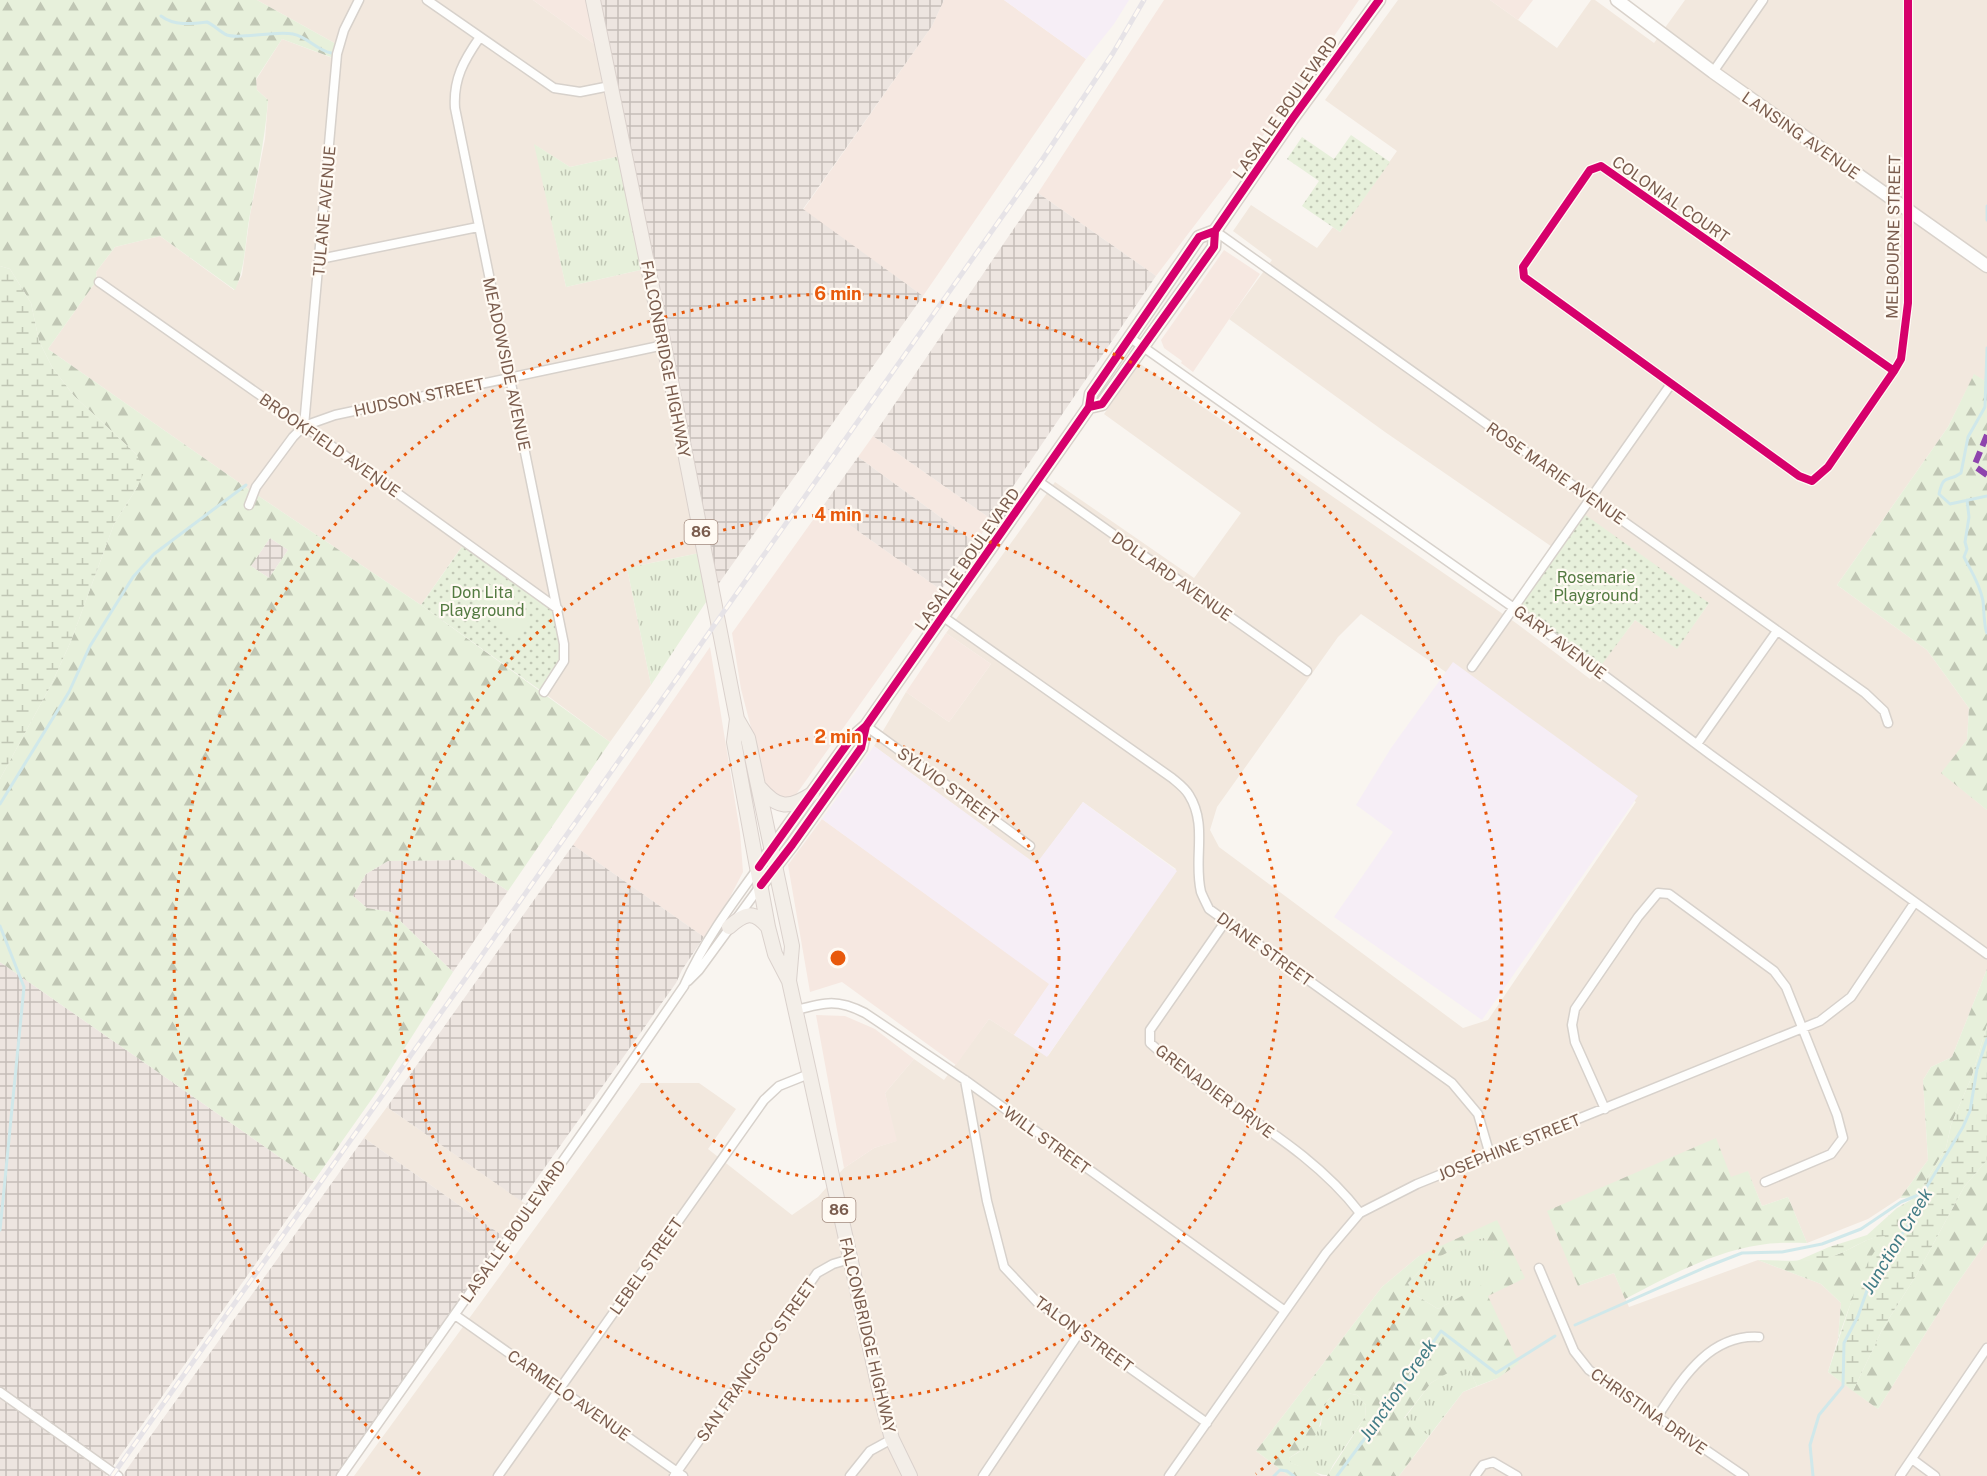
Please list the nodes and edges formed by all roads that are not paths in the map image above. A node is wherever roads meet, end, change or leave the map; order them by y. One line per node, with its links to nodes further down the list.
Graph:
1 (358, 0): 14 (street, TULANE AVENUE)
2 (427, 0): 8 (street)
3 (593, 0): 10 (main road, FALCONBRIDGE HIGHWAY / 86)
4 (1378, 0): 13 (main road, LASALLE BOULEVARD)
5 (1617, 0): 9 (main road, LANSING AVENUE)
6 (1763, 0): 9 (street)
7 (1908, 0): 11 (street, MELBOURNE STREET)
8 (480, 37): 10 (street); 12 (street, MEADOWSIDE AVENUE)
9 (1713, 72): 11 (main road, LANSING AVENUE)
10 (610, 86): 18 (main road, FALCONBRIDGE HIGHWAY / 86)
11 (1908, 211): 15 (main road, LANSING AVENUE); 20 (street, MELBOURNE STREET)
12 (478, 227): 14 (street); 21 (street, MEADOWSIDE AVENUE)
13 (1215, 231): 17 (main road, LASALLE BOULEVARD); 19 (main road, LASALLE BOULEVARD); 27 (street, ROSE MARIE AVENUE)
14 (320, 259): 24 (street, TULANE AVENUE)
15 (1987, 266)
16 (99, 282): 24 (street, BROOKFIELD AVENUE)
17 (1129, 337): 19 (street, GARY AVENUE); 23 (main road, LASALLE BOULEVARD)
18 (664, 345): 21 (street, HUDSON STREET); 36 (main road, FALCONBRIDGE HIGHWAY / 86)
19 (1143, 347): 23 (main road, LASALLE BOULEVARD); 29 (street, GARY AVENUE)
20 (1894, 371): 22 (street, COLONIAL COURT); 26 (street, MELBOURNE STREET)
21 (510, 377): 24 (street, HUDSON STREET); 30 (street, MEADOWSIDE AVENUE)
22 (1671, 384): 26 (street, COLONIAL COURT); 27 (street)
23 (1089, 407): 25 (main road, LASALLE BOULEVARD)
24 (304, 426): 28 (street, HUDSON STREET); 30 (street, BROOKFIELD AVENUE)
25 (1038, 481): 31 (main road, LASALLE BOULEVARD); 34 (street, DOLLARD AVENUE)
26 (1812, 481)
27 (1591, 497): 29 (street); 32 (street, ROSE MARIE AVENUE)
28 (249, 505)
29 (1514, 608): 33 (street); 39 (street, GARY AVENUE)
30 (558, 609): 35 (street, MEADOWSIDE AVENUE)
31 (942, 616): 38 (main road, LASALLE BOULEVARD); 48 (street, DIANE STREET)
32 (1778, 631): 37 (street, ROSE MARIE AVENUE); 39 (street)
33 (1472, 667)
34 (1307, 671)
35 (543, 692)
36 (737, 719): 40 (main road, FALCONBRIDGE HIGHWAY / 86); 45 (main road, FALCONBRIDGE HIGHWAY / 86)
37 (1888, 723)
38 (866, 726): 41 (main road, LASALLE BOULEVARD); 42 (street, SYLVIO STREET); 44 (main road, LASALLE BOULEVARD)
39 (1697, 744): 47 (street, GARY AVENUE)
40 (759, 788): 41 (main road); 43 (main road, FALCONBRIDGE HIGHWAY / 86)
41 (812, 794): 43 (main road, LASALLE BOULEVARD)
42 (1030, 846)
43 (772, 849): 44 (main road, FALCONBRIDGE HIGHWAY / 86); 45 (main road, LASALLE BOULEVARD)
44 (776, 866): 46 (main road, LASALLE BOULEVARD); 52 (main road, FALCONBRIDGE HIGHWAY / 86)
45 (759, 867): 46 (main road, FALCONBRIDGE HIGHWAY / 86); 53 (street, LASALLE BOULEVARD)
46 (761, 885): 49 (street, LASALLE BOULEVARD); 50 (main road, FALCONBRIDGE HIGHWAY / 86)
47 (1915, 902): 51 (street, GARY AVENUE); 55 (street, JOSEPHINE STREET)
48 (1225, 922): 59 (street, DIANE STREET); 61 (street, GRENADIER DRIVE)
49 (729, 927): 50 (main road); 53 (street, LASALLE BOULEVARD)
50 (768, 927): 52 (main road, FALCONBRIDGE HIGHWAY / 86)
51 (1987, 954)
52 (789, 981): 54 (main road, FALCONBRIDGE HIGHWAY / 86)
53 (684, 986): 65 (street, LASALLE BOULEVARD)
54 (796, 1010): 56 (main road, FALCONBRIDGE HIGHWAY / 86); 57 (street, WILL STREET)
55 (1803, 1029): 58 (street, JOSEPHINE STREET); 58 (street); 60 (street)
56 (809, 1074): 62 (main road, FALCONBRIDGE HIGHWAY / 86); 69 (street, LEBEL STREET)
57 (965, 1080): 64 (street, WILL STREET); 66 (street, TALON STREET)
58 (1605, 1109): 59 (street, JOSEPHINE STREET)
59 (1490, 1155): 61 (street, JOSEPHINE STREET)
60 (1765, 1182)
61 (1360, 1213): 64 (street, JOSEPHINE STREET)
62 (850, 1259): 73 (main road, FALCONBRIDGE HIGHWAY / 86); 75 (street, SAN FRANCISCO STREET)
63 (1539, 1268): 71 (street, CHRISTINA DRIVE)
64 (1285, 1311): 72 (street, JOSEPHINE STREET)
65 (455, 1314): 69 (street, CARMELO AVENUE); 77 (street, LASALLE BOULEVARD)
66 (1079, 1333): 72 (street, TALON STREET); 81 (street)
67 (1759, 1337): 71 (street)
68 (1987, 1348): 74 (street)
69 (560, 1388): 75 (street, CARMELO AVENUE); 78 (street, LEBEL STREET)
70 (0, 1392): 76 (street)
71 (1657, 1418): 85 (street, CHRISTINA DRIVE)
72 (1207, 1423): 82 (street, JOSEPHINE STREET)
73 (892, 1439): 79 (street); 80 (main road, FALCONBRIDGE HIGHWAY / 86)
74 (1912, 1459): 86 (street); 87 (street)
75 (678, 1475)
76 (118, 1476)
77 (341, 1476)
78 (498, 1476)
79 (850, 1476)
80 (909, 1476)
81 (983, 1476)
82 (1169, 1476)
83 (1475, 1476): 84 (street)
84 (1517, 1476)
85 (1744, 1476)
86 (1900, 1476)
87 (1935, 1476)

